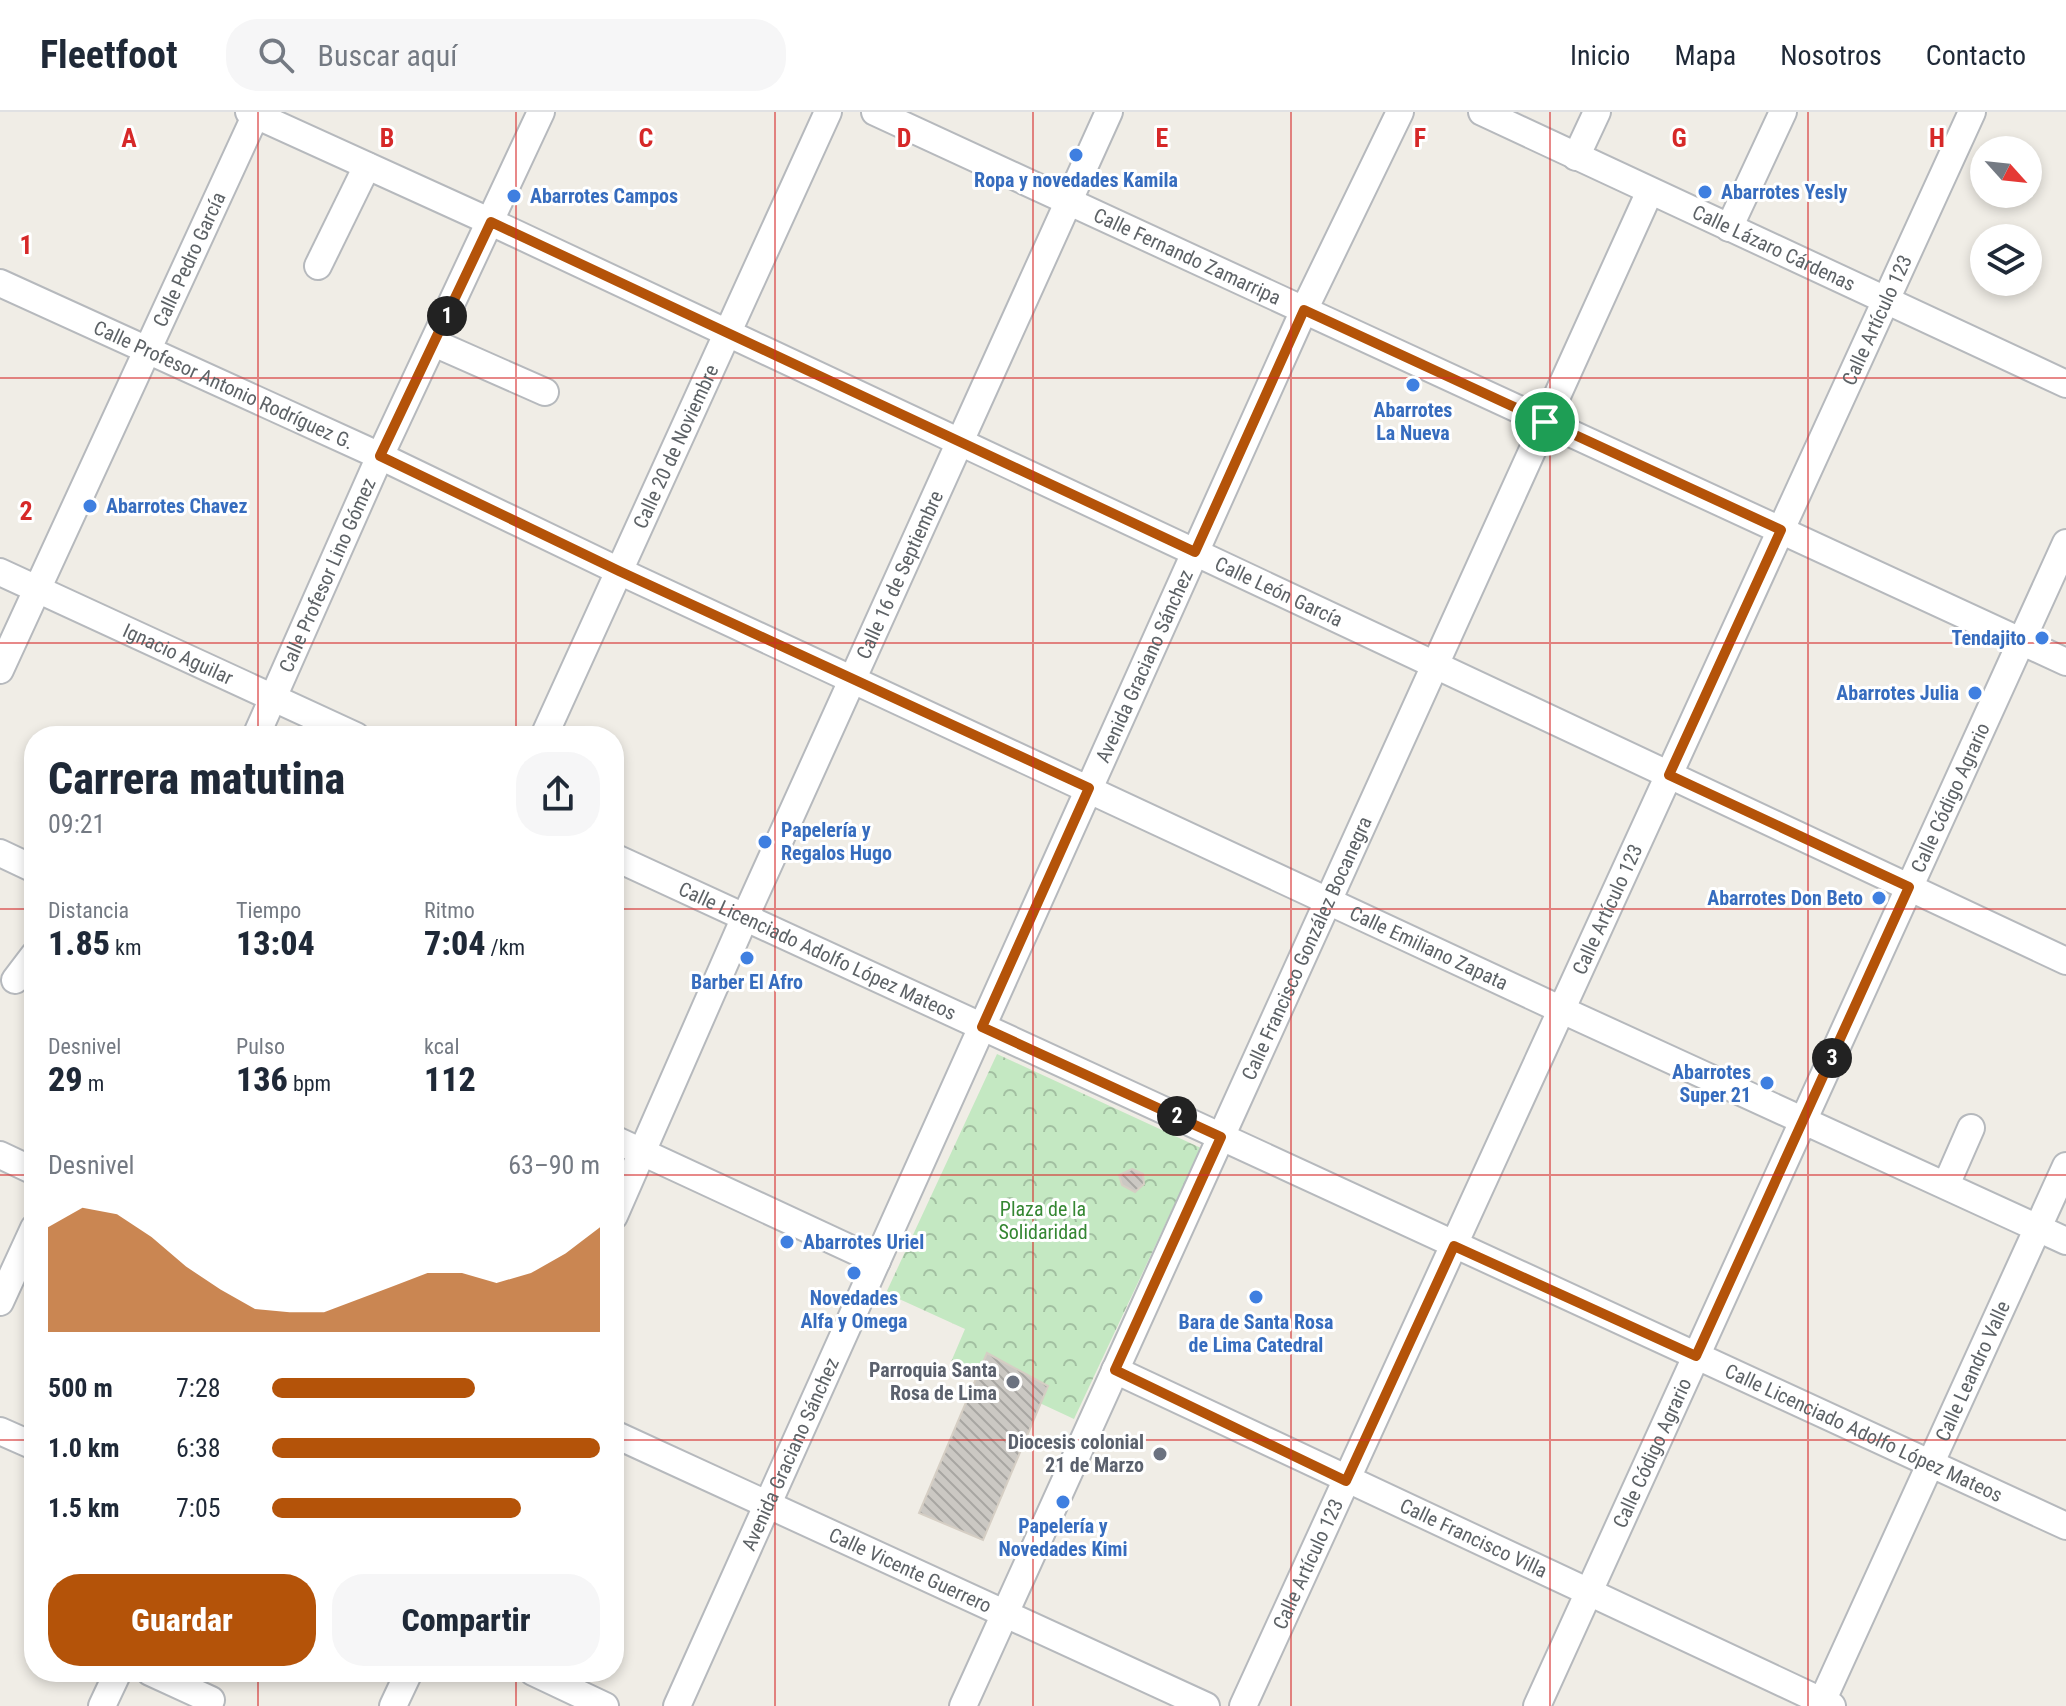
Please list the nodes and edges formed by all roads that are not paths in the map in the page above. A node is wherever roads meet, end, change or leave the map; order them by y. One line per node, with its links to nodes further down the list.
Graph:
1 (541, 112): 15 (street, Calle Profesor Lino Gómez)
2 (828, 112): 21 (street, Calle 20 de Noviembre)
3 (875, 112): 14 (street, Calle Fernando Zamarripa)
4 (1109, 112): 14 (street, Calle 16 de Septiembre)
5 (1400, 112): 20 (street, Avenida Graciano Sánchez)
6 (1482, 112): 11 (street, Calle Lázaro Cárdenas)
7 (1597, 112): 11 (street)
8 (1783, 112): 16 (street)
9 (1972, 112): 19 (street, Calle Artículo 123)
10 (254, 113): 12 (street, Calle León García); 23 (street, Calle Pedro García)
11 (1576, 157): 13 (street, Calle Lázaro Cárdenas)
12 (367, 166): 15 (street, Calle León García); 17 (street)
13 (1650, 191): 16 (street, Calle Lázaro Cárdenas); 26 (street, Calle Francisco González Bocanegra)
14 (1067, 201): 20 (street, Calle Fernando Zamarripa); 27 (street, Calle 16 de Septiembre)
15 (491, 222): 21 (street, Calle León García); 22 (street, Calle Profesor Lino Gómez)
16 (1729, 228): 19 (street, Calle Lázaro Cárdenas)
17 (318, 266)
18 (0, 283): 23 (street, Calle Profesor Antonio Rodríguez G.)
19 (1886, 300): 24 (street, Calle Lázaro Cárdenas); 29 (street, Calle Artículo 123)
20 (1304, 310): 26 (street, Calle Fernando Zamarripa); 31 (street, Avenida Graciano Sánchez)
21 (728, 333): 27 (street, Calle León García); 32 (street, Calle 20 de Noviembre)
22 (434, 343): 25 (street); 28 (street, Calle Profesor Lino Gómez)
23 (146, 348): 28 (street, Calle Profesor Antonio Rodríguez G.); 34 (street, Calle Pedro García)
24 (2066, 384)
25 (545, 392)
26 (1545, 422): 29 (street, Calle Fernando Zamarripa); 37 (street, Calle Francisco González Bocanegra)
27 (960, 442): 31 (street, Calle León García); 39 (street, Calle 16 de Septiembre)
28 (380, 456): 32 (street, Calle Profesor Antonio Rodríguez G.); 40 (street, Calle Profesor Lino Gómez)
29 (1781, 530): 35 (street, Calle Fernando Zamarripa); 44 (street, Calle Artículo 123)
30 (2066, 543): 35 (street, Calle Código Agrario)
31 (1195, 552): 37 (street, Calle León García); 45 (street, Avenida Graciano Sánchez)
32 (619, 571): 39 (street, Calle Emiliano Zapata); 43 (street, Calle 20 de Noviembre)
33 (0, 572): 34 (street, Ignacio Aguilar)
34 (37, 588): 38 (street, Calle Pedro García); 40 (street, Ignacio Aguilar)
35 (2021, 641): 36 (street, Calle Fernando Zamarripa); 49 (street, Calle Código Agrario)
36 (2066, 662)
37 (1435, 665): 44 (street, Calle León García); 50 (street, Calle Francisco González Bocanegra)
38 (0, 670)
39 (853, 679): 45 (street, Calle Emiliano Zapata); 51 (street, Calle 16 de Septiembre)
40 (274, 697): 41 (street, Calle Profesor Lino Gómez); 42 (street, Ignacio Aguilar)
41 (261, 726)
42 (335, 726)
43 (549, 726)
44 (1669, 775): 49 (street, Calle León García); 55 (street, Calle Artículo 123)
45 (1089, 788): 50 (street, Calle Emiliano Zapata); 56 (street, Avenida Graciano Sánchez)
46 (0, 853): 48 (street)
47 (624, 862): 51 (street, Calle Licenciado Adolfo López Mateos)
48 (24, 864)
49 (1909, 887): 52 (street, Calle León García); 57 (street, Calle Código Agrario)
50 (1329, 900): 55 (street, Calle Emiliano Zapata); 59 (street, Calle Francisco González Bocanegra)
51 (745, 917): 56 (street, Calle Licenciado Adolfo López Mateos); 61 (street, Calle 16 de Septiembre)
52 (2066, 961)
53 (24, 968): 54 (street)
54 (15, 980)
55 (1562, 1010): 57 (street, Calle Emiliano Zapata); 69 (street, Calle Artículo 123)
56 (982, 1027): 59 (street, Calle Licenciado Adolfo López Mateos); 71 (street, Avenida Graciano Sánchez)
57 (1803, 1120): 65 (street, Calle Emiliano Zapata); 73 (street, Calle Código Agrario)
58 (1971, 1128): 65 (street)
59 (1221, 1137): 69 (street, Calle Licenciado Adolfo López Mateos); 74 (street, Calle Francisco González Bocanegra)
60 (624, 1143): 61 (street)
61 (643, 1152): 66 (street, Calle 16 de Septiembre); 71 (street)
62 (0, 1155): 63 (street)
63 (24, 1166)
64 (2066, 1166): 67 (street, Calle Leandro Valle)
65 (1946, 1185): 67 (street, Calle Emiliano Zapata)
66 (624, 1194)
67 (2038, 1228): 68 (street, Calle Emiliano Zapata); 78 (street, Calle Leandro Valle)
68 (2066, 1241)
69 (1454, 1246): 73 (street, Calle Licenciado Adolfo López Mateos); 79 (street, Calle Artículo 123)
70 (24, 1250): 72 (street)
71 (877, 1261): 80 (street, Avenida Graciano Sánchez)
72 (0, 1302)
73 (1696, 1356): 78 (street, Calle Licenciado Adolfo López Mateos); 82 (street, Calle Código Agrario)
74 (1115, 1370): 79 (street, Calle Francisco Villa); 83 (street, Calle Francisco González Bocanegra)
75 (0, 1431): 77 (street)
76 (624, 1438): 80 (street, Calle Vicente Guerrero)
77 (24, 1442)
78 (1930, 1464): 81 (street, Calle Licenciado Adolfo López Mateos); 89 (street, Calle Leandro Valle)
79 (1346, 1481): 82 (street, Calle Francisco Villa); 96 (street, Calle Artículo 123)
80 (768, 1503): 83 (street, Calle Vicente Guerrero); 93 (street, Avenida Graciano Sánchez)
81 (2066, 1526)
82 (1588, 1591): 89 (street, Calle Francisco Villa); 97 (street, Calle Código Agrario)
83 (1006, 1613): 94 (street, Calle Francisco González Bocanegra); 95 (street, Calle Vicente Guerrero)
84 (113, 1682): 90 (street)
85 (172, 1682): 88 (street)
86 (404, 1682): 91 (street)
87 (554, 1682): 92 (street)
88 (211, 1700)
89 (1825, 1704)
90 (102, 1706)
91 (393, 1706)
92 (605, 1706)
93 (677, 1706)
94 (963, 1706)
95 (1206, 1706)
96 (1243, 1706)
97 (1537, 1706)

